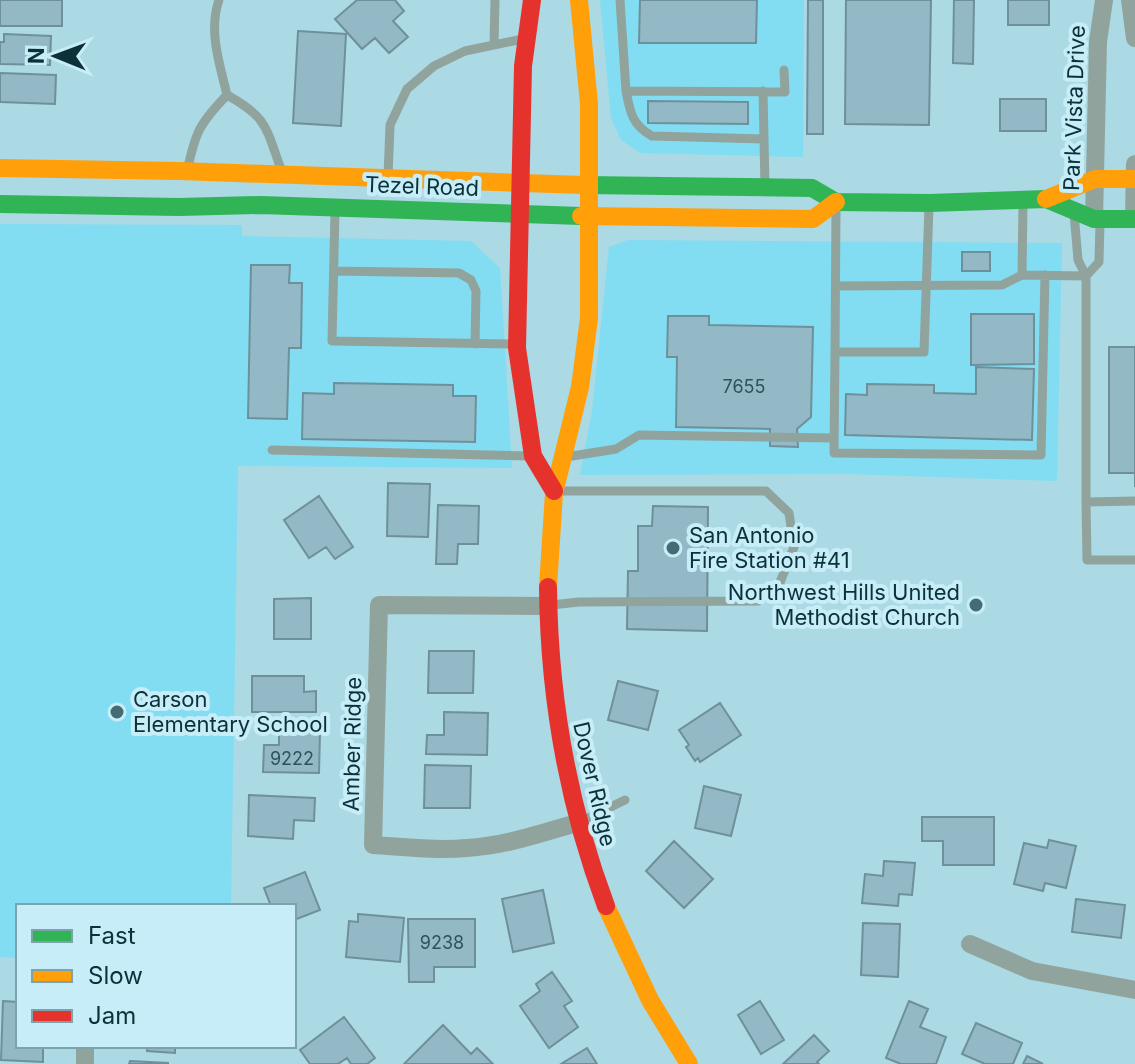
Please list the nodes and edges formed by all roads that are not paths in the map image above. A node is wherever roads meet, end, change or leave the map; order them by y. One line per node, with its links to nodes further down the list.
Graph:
1 (219, 0): 14 (lane)
2 (495, 0): 10 (lane)
3 (532, 0): 8 (main road)
4 (579, 0): 24 (main road, Dover Ridge)
5 (620, 0): 12 (lane)
6 (1104, 0): 21 (street, Park Vista Drive)
7 (1130, 0): 9 (street)
8 (527, 38): 10 (lane); 23 (main road)
9 (1135, 38)
10 (494, 45): 20 (lane)
11 (784, 70): 13 (lane)
12 (626, 91): 13 (lane); 15 (lane)
13 (763, 91): 15 (lane)
14 (227, 95): 18 (lane); 19 (lane)
15 (764, 139): 25 (lane)
16 (1135, 164): 22 (street)
17 (0, 168): 18 (main road, Tezel Road)
18 (187, 173): 19 (main road, Tezel Road)
19 (283, 175): 20 (main road, Tezel Road)
20 (388, 179): 23 (main road, Tezel Road)
21 (1095, 179): 22 (main road, Tezel Road); 27 (main road, Tezel Road); 35 (street, Park Vista Drive)
22 (1135, 179): 36 (street)
23 (520, 184): 24 (main road, Tezel Road); 33 (main road)
24 (589, 186): 25 (main road, Tezel Road); 34 (main road, Dover Ridge)
25 (765, 187): 28 (main road, Tezel Road)
26 (1023, 199): 27 (main road, Tezel Road); 29 (main road, Tezel Road); 38 (lane)
27 (1046, 199): 32 (main road, Tezel Road)
28 (836, 202): 29 (main road, Tezel Road); 34 (main road, Tezel Road); 42 (lane)
29 (929, 203): 41 (lane)
30 (0, 204): 31 (main road, Tezel Road)
31 (335, 207): 33 (main road, Tezel Road); 37 (lane)
32 (1074, 211): 35 (main road, Tezel Road); 40 (lane)
33 (519, 214): 34 (main road, Tezel Road); 44 (main road)
34 (589, 216): 49 (main road, Dover Ridge)
35 (1097, 219): 36 (main road, Tezel Road); 40 (lane)
36 (1134, 219)
37 (334, 271): 43 (lane); 43 (lane)
38 (1022, 275): 39 (lane); 41 (lane)
39 (1045, 275): 40 (lane); 46 (lane)
40 (1086, 276): 52 (lane)
41 (926, 285): 42 (lane); 45 (lane)
42 (836, 286): 45 (lane)
43 (475, 344): 44 (lane)
44 (517, 345): 48 (main road)
45 (835, 352): 46 (lane)
46 (834, 438): 49 (lane)
47 (272, 450): 48 (lane)
48 (533, 456): 50 (main road)
49 (563, 457): 50 (main road, Dover Ridge)
50 (554, 491): 54 (main road, Dover Ridge); 54 (lane)
51 (1135, 501): 52 (lane)
52 (1086, 502): 53 (lane)
53 (1135, 560)
54 (546, 606): 56 (main road, Dover Ridge); 56 (street, Amber Ridge)
55 (625, 800): 56 (lane)
56 (577, 823): 59 (main road, Dover Ridge)
57 (970, 944): 58 (street)
58 (1135, 990)
59 (689, 1064)

